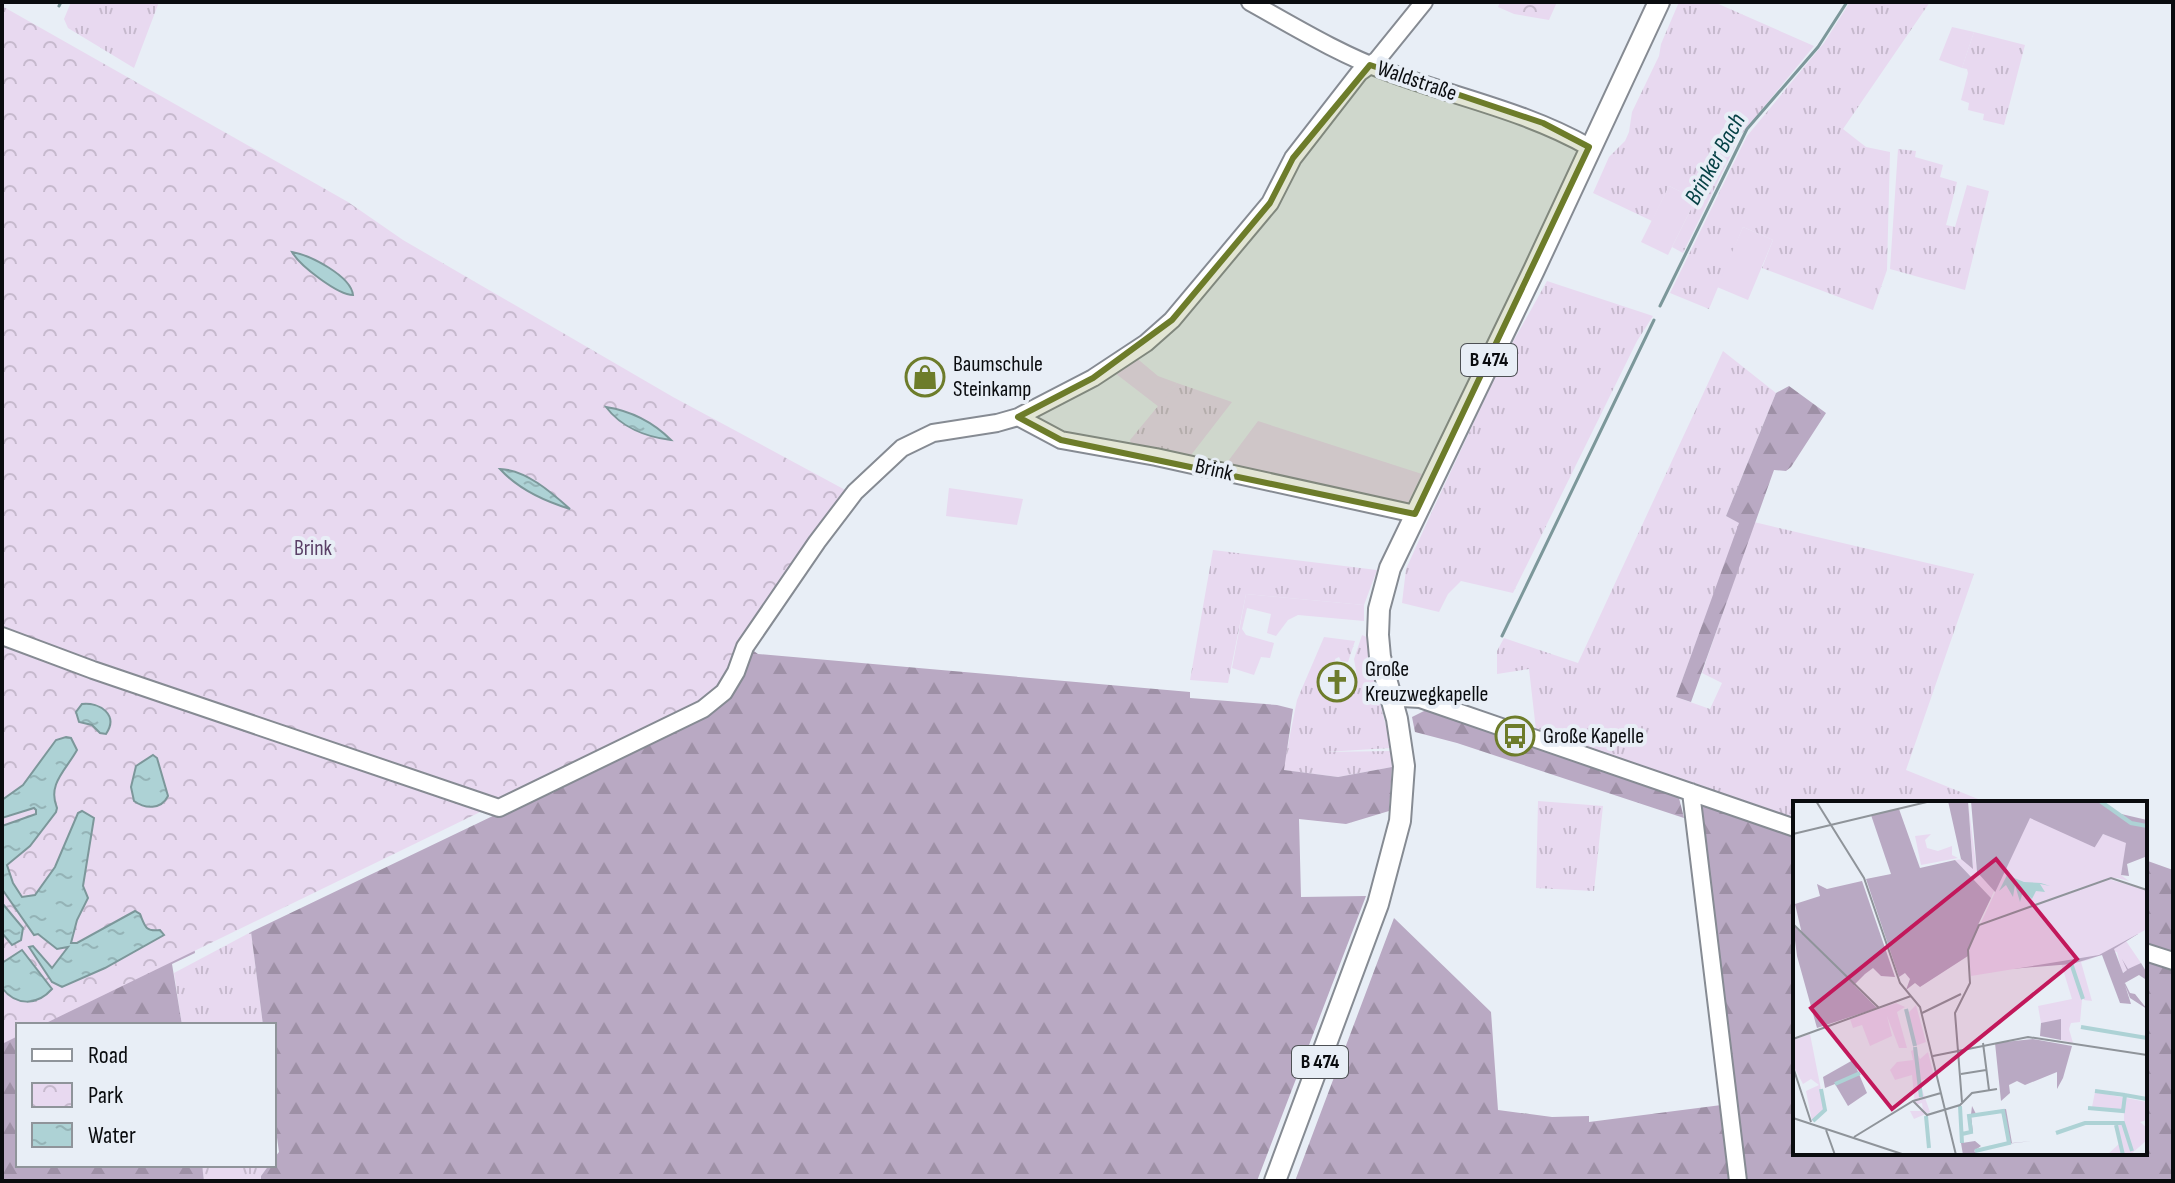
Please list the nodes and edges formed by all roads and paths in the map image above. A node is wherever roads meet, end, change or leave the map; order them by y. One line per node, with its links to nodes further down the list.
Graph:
1 (1250, 2): 4 (street, Waldstraße)
2 (1424, 2): 4 (street)
3 (1659, 2): 5 (main road, B 474)
4 (1370, 65): 5 (street, Waldstraße); 6 (street)
5 (1589, 147): 7 (main road, B 474)
6 (1018, 417): 7 (street, Brink); 8 (street)
7 (1415, 514): 9 (main road, B 474)
8 (2, 636)
9 (1392, 701): 10 (street); 14 (main road, B 474)
10 (1691, 792): 11 (street); 15 (street)
11 (1793, 827)
12 (2147, 953): 13 (street)
13 (2173, 961)
14 (1275, 1181)
15 (1738, 1181)

